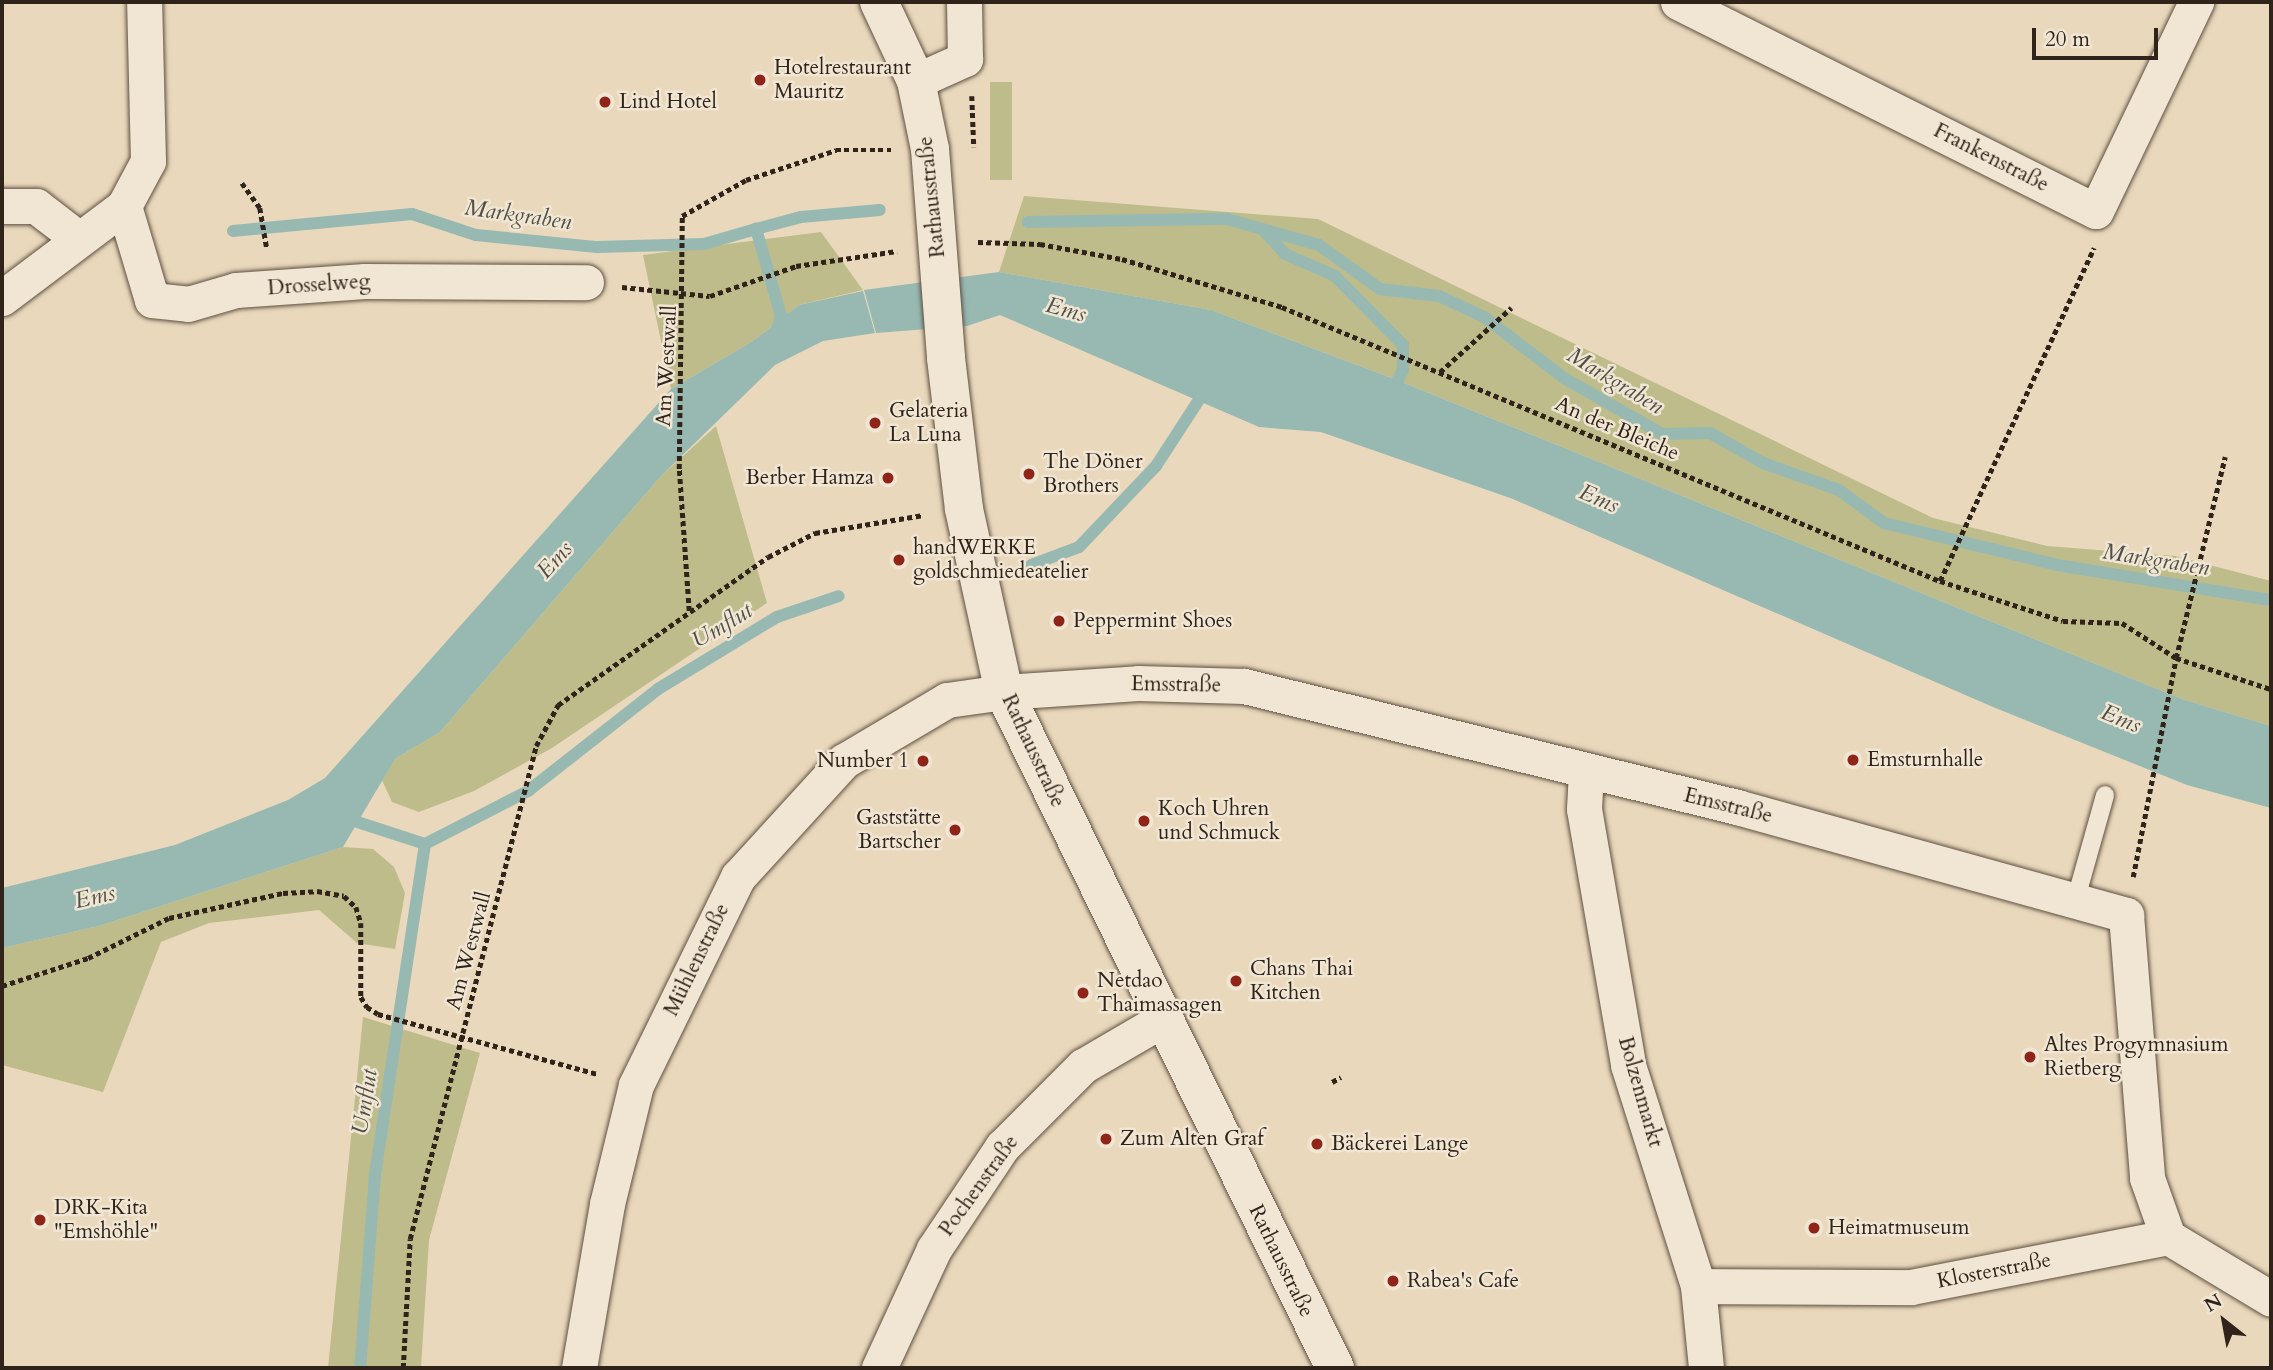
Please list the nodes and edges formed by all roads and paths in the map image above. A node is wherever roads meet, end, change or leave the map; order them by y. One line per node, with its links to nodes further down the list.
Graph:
1 (144, 2): 10 (street)
2 (879, 2): 6 (street, Rathausstraße)
3 (964, 2): 6 (street)
4 (1678, 2): 11 (street, Frankenstraße)
5 (2196, 2): 11 (street)
6 (916, 81): 7 (street, Rathausstraße)
7 (930, 149): 13 (street, Rathausstraße); 16 (path)
8 (242, 183): 14 (path)
9 (2, 206): 12 (street)
10 (124, 206): 12 (street); 15 (street, Drosselweg)
11 (2096, 211): 22 (path)
12 (79, 239): 17 (street)
13 (938, 252): 16 (path, Am Westwall); 19 (path, An der Bleiche); 21 (street, Rathausstraße)
14 (268, 253)
15 (586, 282): 16 (path)
16 (684, 297): 23 (path, Am Westwall)
17 (2, 298)
18 (1511, 308): 19 (path)
19 (1440, 372): 22 (path, An der Bleiche)
20 (2225, 457): 24 (path)
21 (964, 509): 23 (path, Am Westwall); 26 (street, Rathausstraße)
22 (1940, 580): 24 (path, An der Bleiche)
23 (689, 611): 33 (path, Am Westwall)
24 (2176, 658): 25 (path, An der Bleiche); 30 (path)
25 (2271, 689)
26 (1004, 692): 27 (street, Emsstraße); 32 (street, Rathausstraße); 36 (street, Mühlenstraße)
27 (1586, 771): 29 (street, Emsstraße); 38 (street, Bolzenmarkt)
28 (2105, 796): 29 (lane)
29 (2075, 902): 30 (street, Emsstraße)
30 (2126, 915): 37 (street)
31 (2, 986): 33 (path)
32 (1162, 1020): 42 (street, Pochenstraße); 43 (street, Rathausstraße)
33 (463, 1035): 36 (path); 40 (path, Am Westwall)
34 (1341, 1077): 35 (path)
35 (1332, 1082)
36 (636, 1085): 41 (street, Mühlenstraße)
37 (2168, 1237): 38 (street, Klosterstraße); 39 (street)
38 (1698, 1286): 44 (street, Bolzenmarkt)
39 (2271, 1298)
40 (403, 1368)
41 (579, 1368)
42 (879, 1368)
43 (1335, 1368)
44 (1706, 1368)

